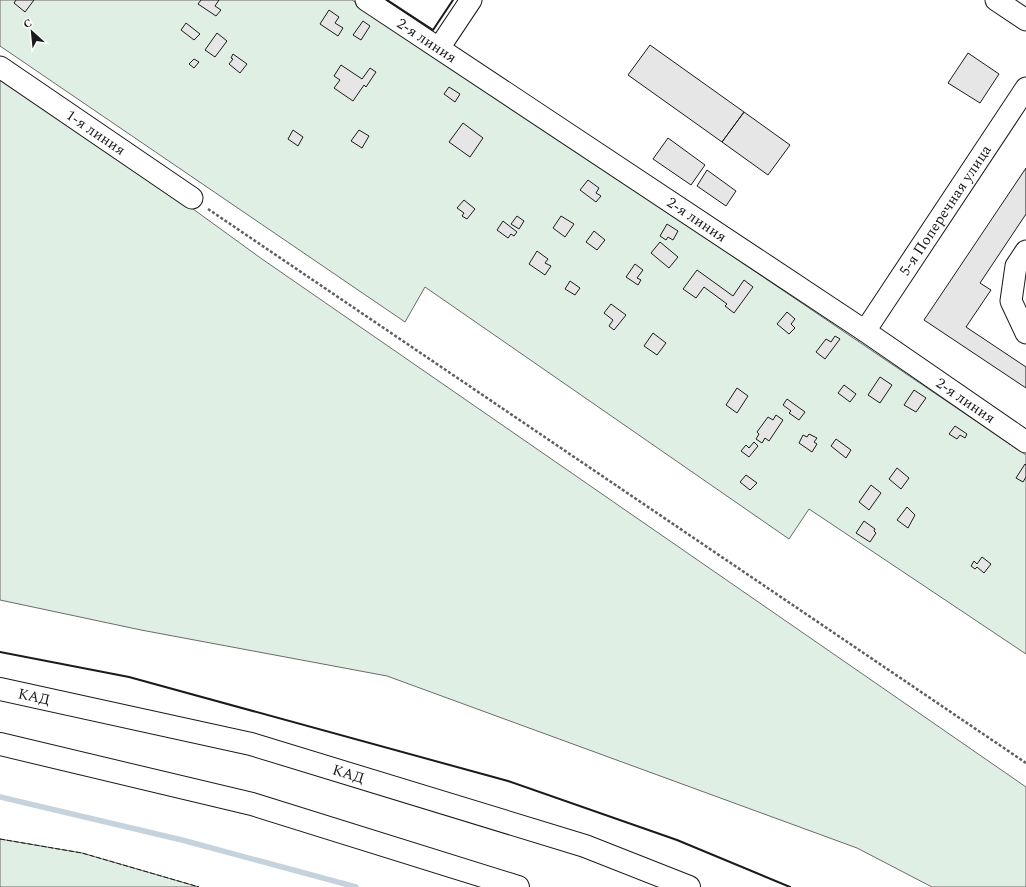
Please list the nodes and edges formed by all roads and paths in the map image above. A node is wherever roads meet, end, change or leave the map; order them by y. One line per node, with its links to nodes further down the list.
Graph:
1 (366, 0): 5 (street, 2-я линия)
2 (471, 0): 5 (street)
3 (996, 0): 4 (street)
4 (1026, 20)
5 (439, 48): 10 (street, 2-я линия)
6 (0, 66): 8 (street, 1-я линия)
7 (1026, 88): 10 (street, 5-я Поперечная улица)
8 (192, 198): 15 (path)
9 (1026, 251): 11 (street)
10 (865, 331): 12 (street, 2-я линия)
11 (1026, 333)
12 (1026, 442)
13 (0, 689): 17 (highway, КАД)
14 (0, 744): 16 (highway)
15 (1026, 763)
16 (518, 887)
17 (689, 887)

